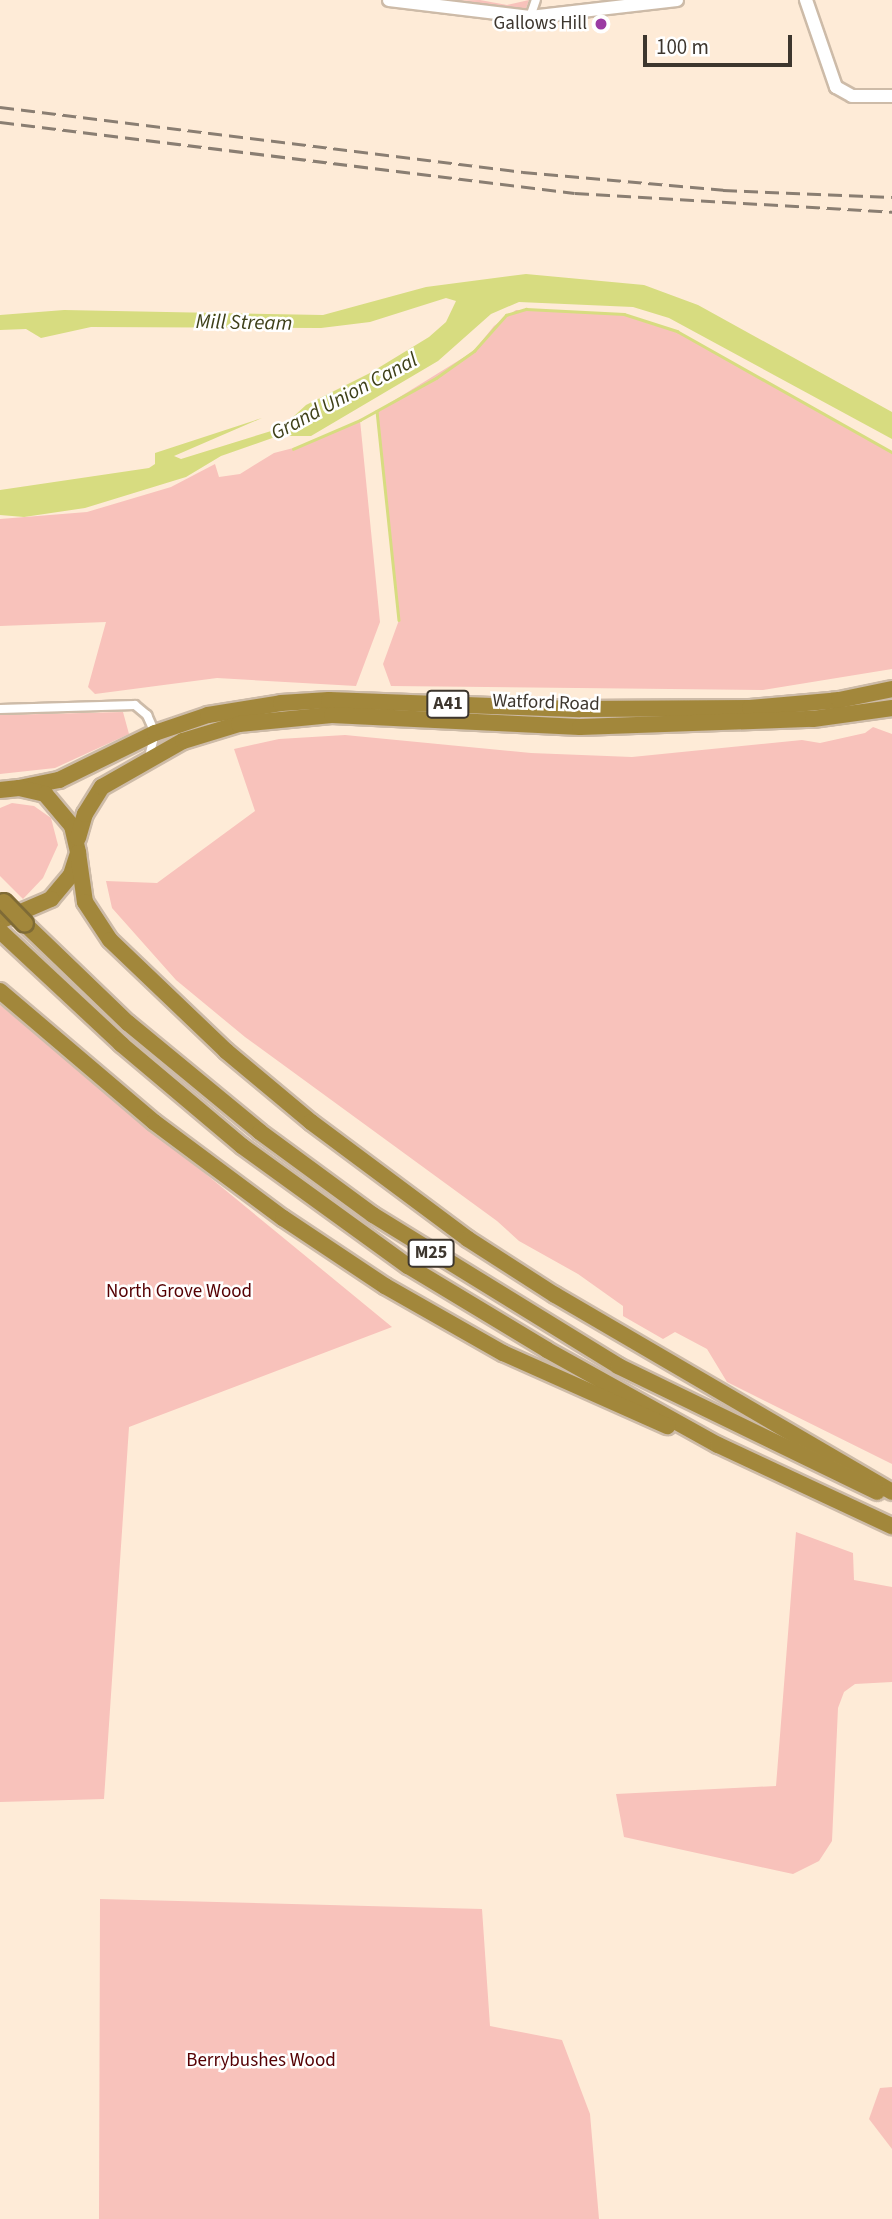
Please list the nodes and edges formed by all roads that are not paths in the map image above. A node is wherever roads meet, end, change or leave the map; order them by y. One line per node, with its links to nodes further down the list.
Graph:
1 (389, 0): 6 (street)
2 (536, 0): 6 (street)
3 (677, 0): 5 (street)
4 (806, 0): 7 (street)
5 (651, 2): 6 (street)
6 (530, 17)
7 (892, 96)
8 (892, 689): 11 (highway, Watford Road / A41)
9 (892, 708): 12 (highway, Watford Road / A41)
10 (0, 709): 11 (street)
11 (155, 733): 12 (street); 13 (highway, Watford Road / A41)
12 (149, 757): 14 (highway, Watford Road / A41)
13 (6, 789): 14 (highway)
14 (78, 846): 16 (highway, Watford Road); 19 (highway, M25)
15 (2, 900): 20 (highway, M25, bridge)
16 (1, 929): 18 (highway, M25)
17 (0, 991): 18 (highway, M25)
18 (718, 1446): 21 (highway, M25)
19 (892, 1492)
20 (892, 1499)
21 (892, 1526)

